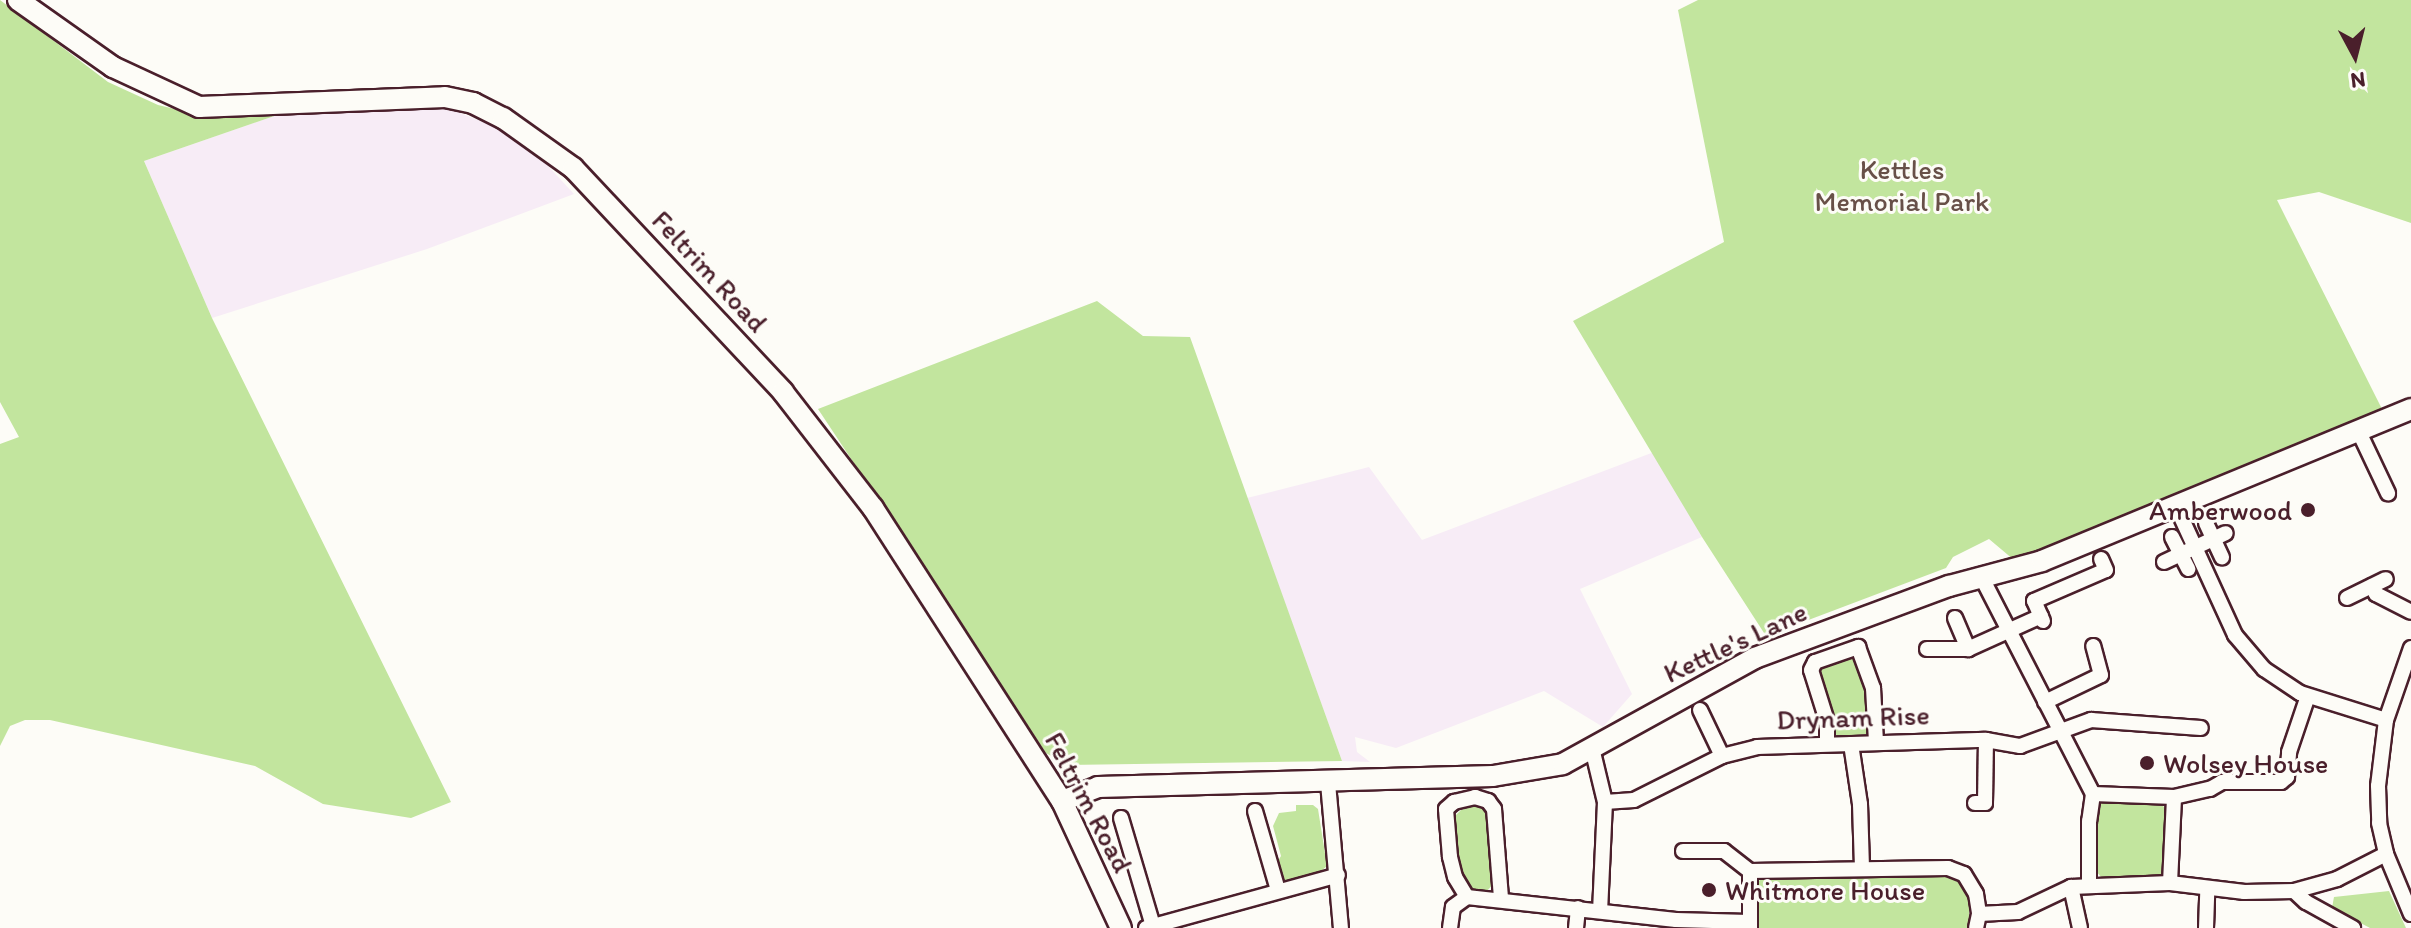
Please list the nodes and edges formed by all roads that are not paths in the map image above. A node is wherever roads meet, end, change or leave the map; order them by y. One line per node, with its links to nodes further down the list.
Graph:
1 (18, 0): 41 (street, Feltrim Road)
2 (2411, 409): 3 (street, Kettle's Lane)
3 (2359, 432): 4 (street); 5 (street, Kettle's Lane)
4 (2388, 493)
5 (2176, 506): 9 (street); 14 (street, Kettle's Lane)
6 (2206, 523): 7 (street)
7 (2219, 536): 9 (street); 10 (street)
8 (2172, 537): 9 (street)
9 (2187, 551): 12 (street); 13 (street); 26 (street)
10 (2222, 558)
11 (2101, 559): 20 (street)
12 (2164, 562)
13 (2188, 569)
14 (1982, 578): 20 (street); 36 (street, Kettle's Lane)
15 (2386, 579): 16 (street)
16 (2372, 586): 17 (street); 18 (street)
17 (2347, 598)
18 (2411, 612)
19 (1955, 618): 24 (street)
20 (2007, 630): 24 (street); 27 (street)
21 (2093, 646): 27 (street)
22 (2411, 648): 25 (street)
23 (1927, 649): 24 (street)
24 (1968, 649)
25 (2404, 690): 29 (street)
26 (2308, 696): 29 (street); 40 (street)
27 (2045, 702): 31 (street)
28 (1700, 710): 37 (street)
29 (2386, 720): 47 (street)
30 (2201, 728): 31 (street)
31 (2060, 733): 32 (street, Drynam Rise); 39 (street)
32 (1986, 740): 34 (street, Drynam Rise); 43 (street)
33 (1827, 742): 34 (street); 35 (street, Drynam Rise); 37 (street, Drynam Rise)
34 (1876, 742): 35 (street, Drynam Rise)
35 (1851, 744): 48 (street)
36 (1592, 748): 38 (street, Kettle's Lane); 42 (street)
37 (1722, 756): 42 (street, Drynam Rise)
38 (1328, 783): 41 (street, Kettle's Lane); 50 (street)
39 (2093, 794): 40 (street); 52 (street)
40 (2174, 797): 51 (street)
41 (1062, 801): 66 (street, Feltrim Road)
42 (1605, 802): 60 (street)
43 (1975, 803)
44 (1255, 811): 54 (street)
45 (1121, 818): 65 (street)
46 (1683, 851): 49 (street)
47 (2386, 854): 56 (street); 61 (street)
48 (1862, 869): 49 (street); 63 (street)
49 (1750, 871): 64 (street)
50 (1338, 875): 54 (street); 67 (street)
51 (2170, 883): 52 (street); 55 (street)
52 (2089, 885): 53 (street)
53 (2071, 887): 63 (street); 70 (street)
54 (1278, 890): 65 (street)
55 (2207, 890): 56 (street); 71 (street)
56 (2294, 891): 72 (street)
57 (1467, 897): 58 (street); 58 (street); 68 (street)
58 (1501, 898): 59 (street)
59 (1578, 908): 60 (street); 69 (street)
60 (1600, 911): 62 (street)
61 (2411, 914)
62 (1620, 921): 64 (street)
63 (1977, 921)
64 (1750, 925)
65 (1150, 927)
66 (1121, 928)
67 (1341, 928)
68 (1450, 928)
69 (1576, 928)
70 (2080, 928)
71 (2206, 928)
72 (2353, 928)

